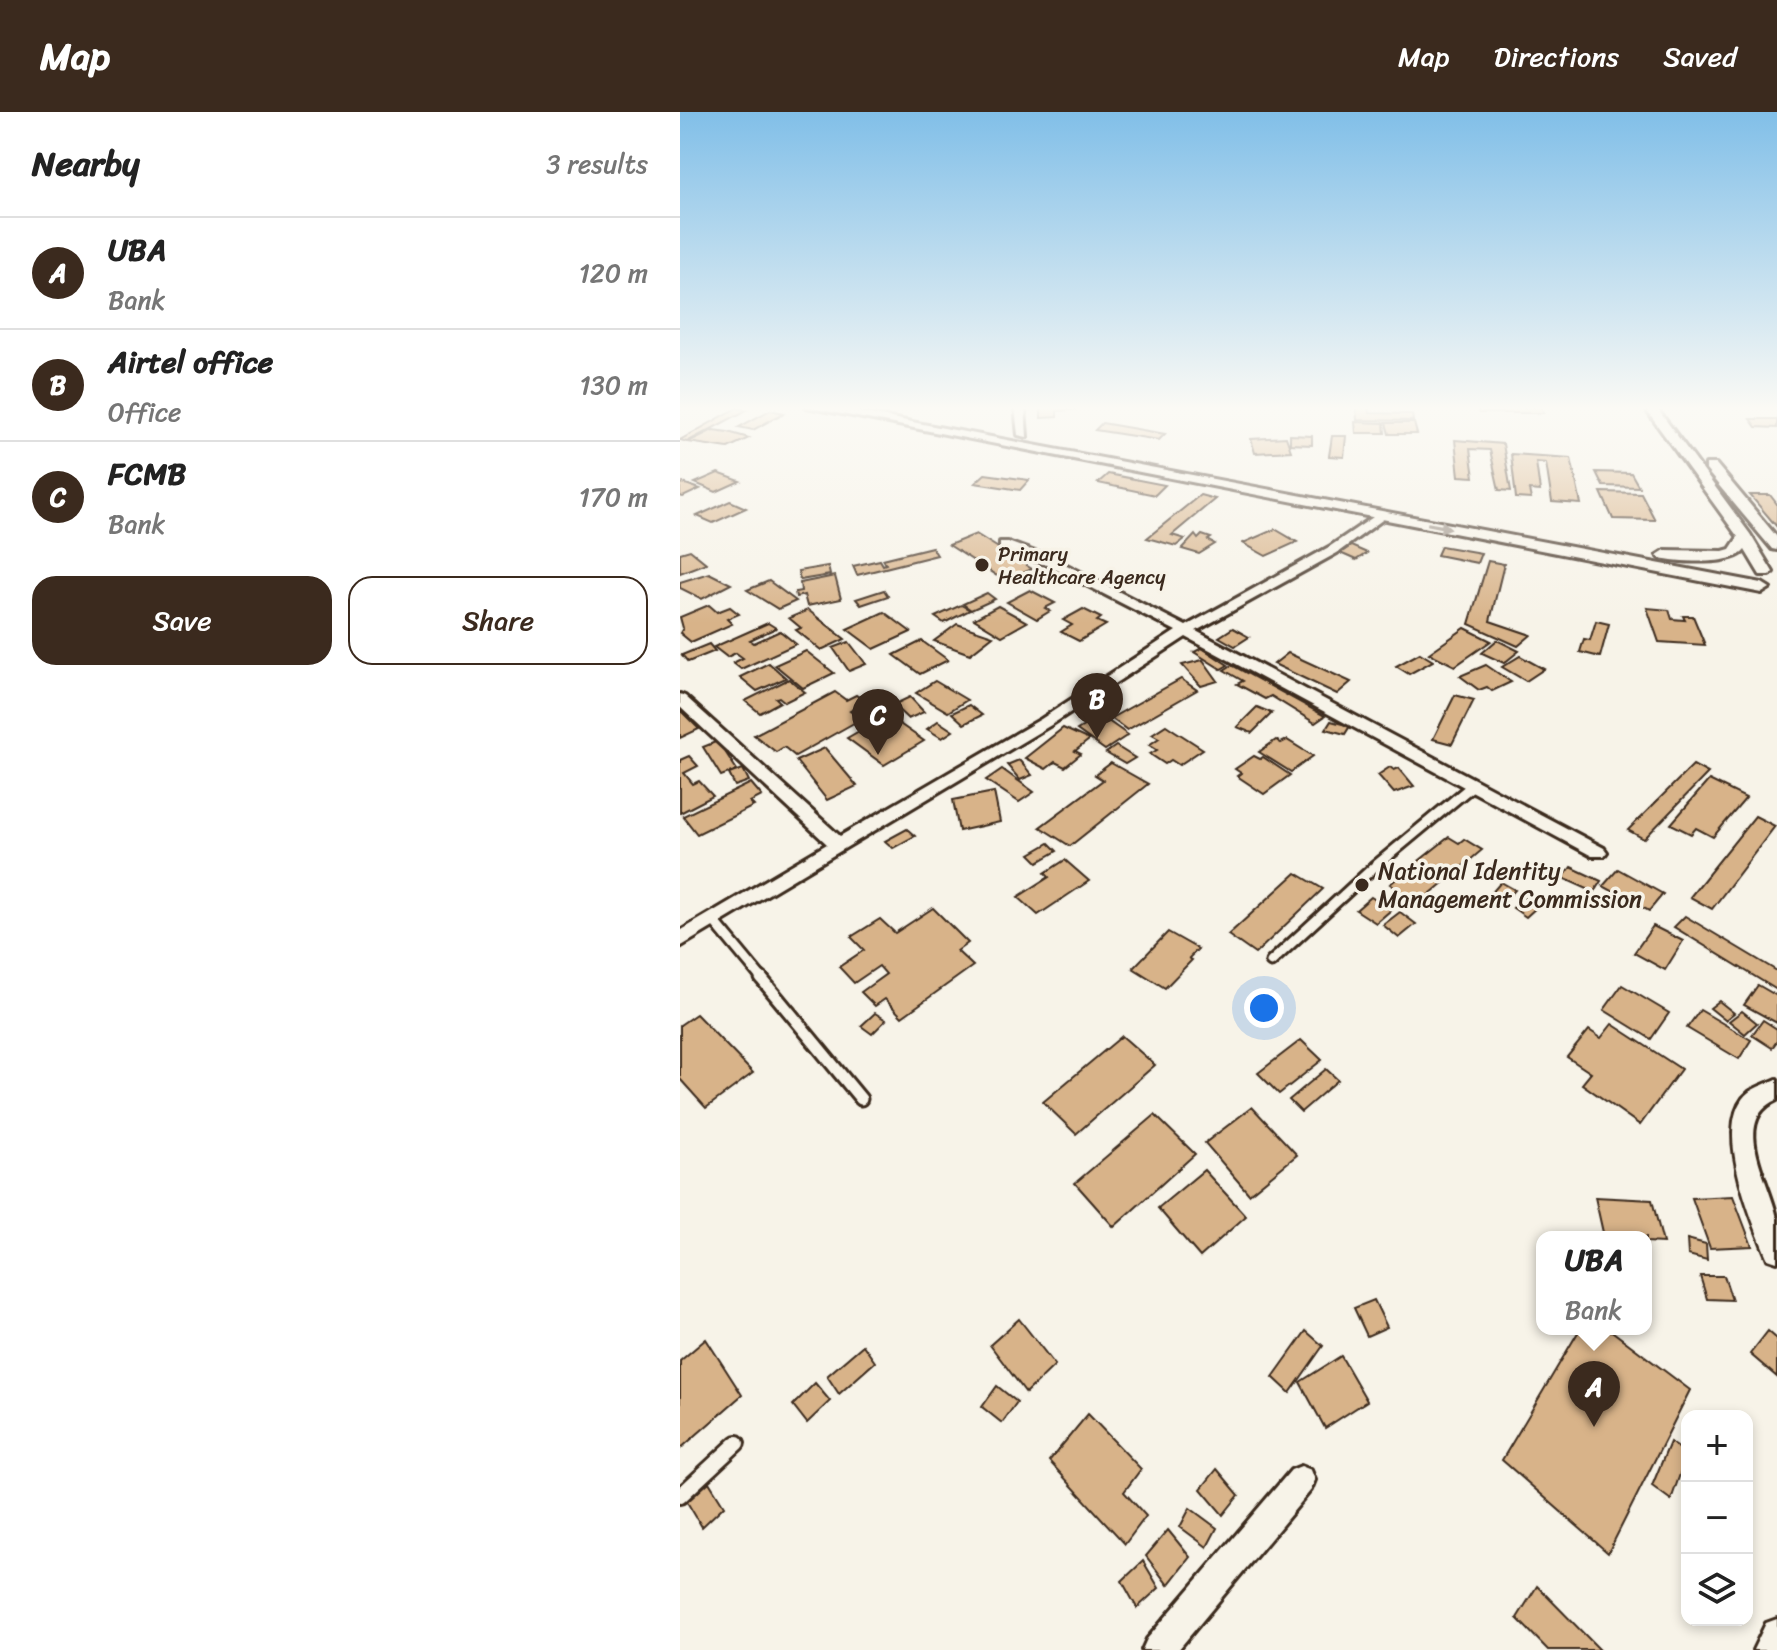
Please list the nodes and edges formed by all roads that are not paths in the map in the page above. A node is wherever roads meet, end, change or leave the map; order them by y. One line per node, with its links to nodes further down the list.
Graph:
1 (1191, 479): 5 (street)
2 (1257, 479): 9 (street)
3 (1702, 479): 6 (street)
4 (1721, 479): 8 (street)
5 (1383, 515): 10 (street, one-way to 10); 12 (street)
6 (1745, 537): 9 (street); 10 (street)
7 (1004, 545): 12 (street)
8 (1777, 546)
9 (1665, 555): 10 (street)
10 (1766, 576): 11 (street)
11 (1777, 599)
12 (1186, 631): 14 (street); 15 (street)
13 (680, 699): 15 (street)
14 (1473, 785): 16 (street); 19 (lane)
15 (840, 846): 17 (street)
16 (1598, 852)
17 (714, 921): 18 (street); 21 (lane)
18 (680, 940)
19 (1271, 962)
20 (1777, 1089): 22 (street)
21 (861, 1099)
22 (1766, 1101): 23 (street)
23 (1777, 1250)
24 (737, 1443): 26 (lane)
25 (1301, 1480): 28 (street)
26 (680, 1496)
27 (1777, 1634): 29 (street)
28 (1158, 1650)
29 (1769, 1650)

